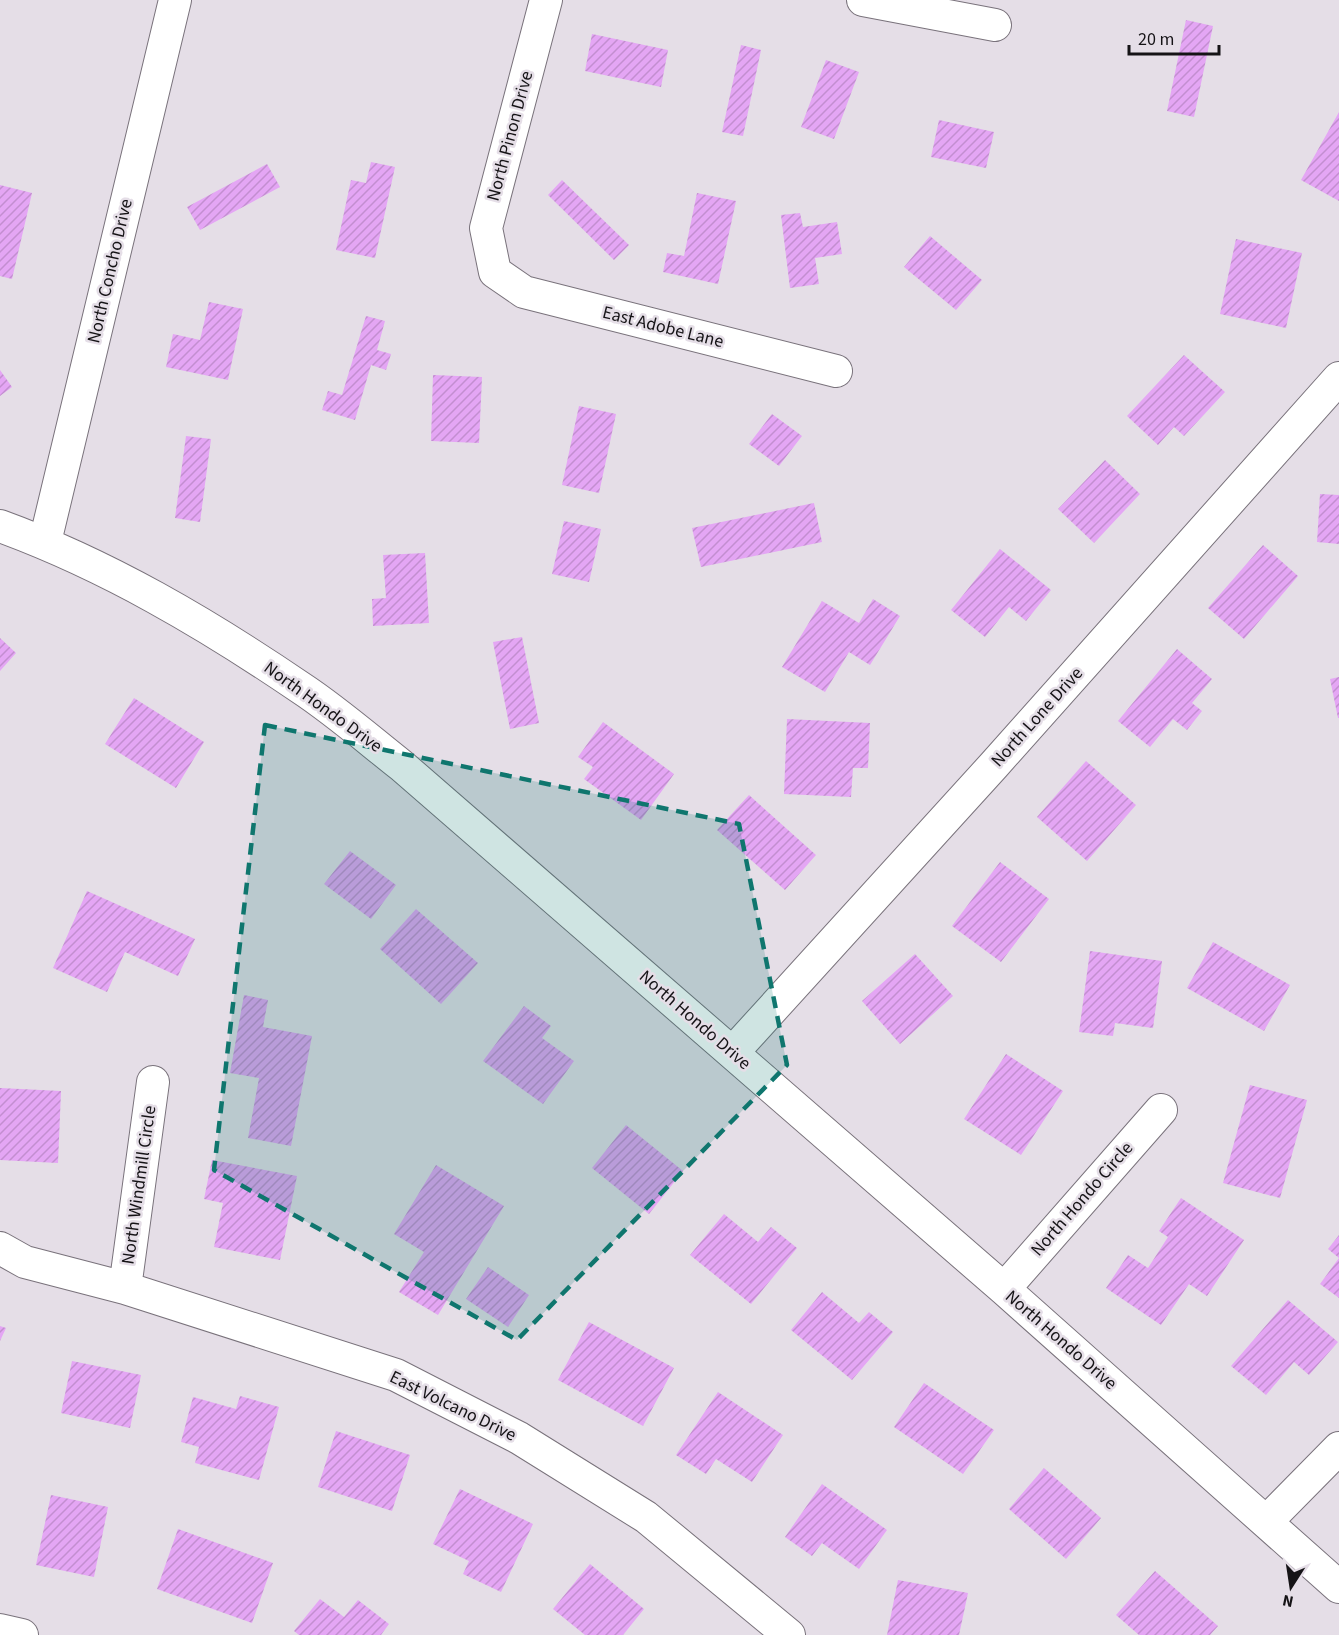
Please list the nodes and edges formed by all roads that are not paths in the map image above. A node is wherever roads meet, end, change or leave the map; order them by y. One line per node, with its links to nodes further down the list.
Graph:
1 (175, 0): 9 (street, North Concho Drive)
2 (546, 0): 5 (street, North Pinon Drive)
3 (862, 0): 4 (street)
4 (995, 25)
5 (495, 272): 6 (street, East Adobe Lane)
6 (836, 371)
7 (1339, 378): 10 (street, North Lone Drive)
8 (0, 526): 9 (street, North Hondo Drive)
9 (45, 542): 10 (street, North Hondo Drive)
10 (733, 1052): 15 (street, North Hondo Drive)
11 (153, 1082): 14 (street, North Windmill Circle)
12 (1161, 1110): 15 (street, North Hondo Circle)
13 (0, 1248): 14 (street, East Volcano Drive)
14 (125, 1288): 21 (street, East Volcano Drive)
15 (1004, 1289): 17 (street, North Hondo Drive)
16 (1339, 1448): 17 (street)
17 (1268, 1521): 18 (street, North Hondo Drive)
18 (1339, 1587)
19 (0, 1630): 20 (street)
20 (22, 1635)
21 (789, 1635)

